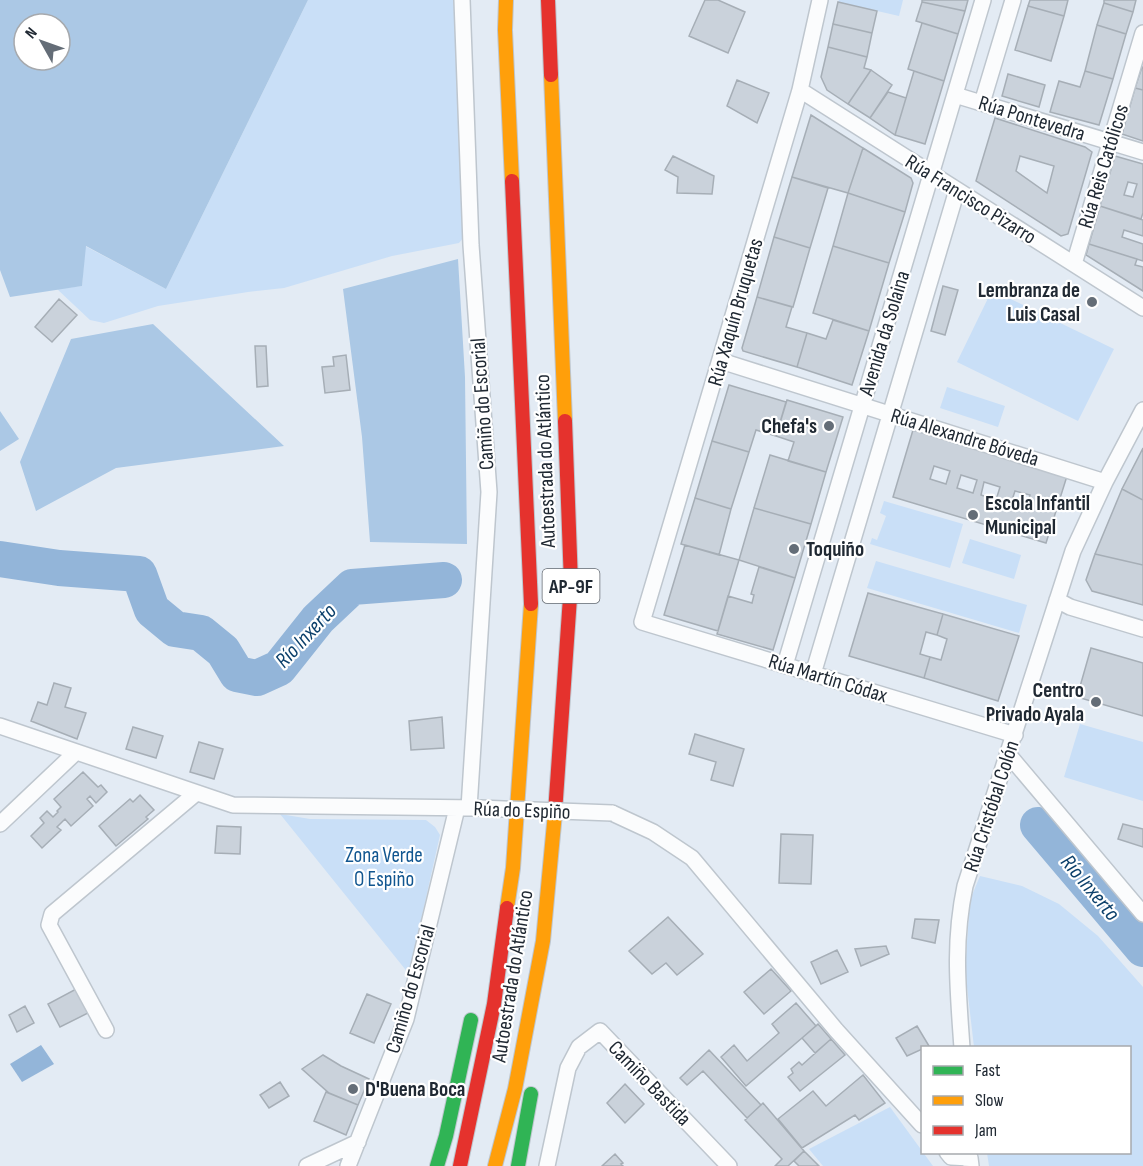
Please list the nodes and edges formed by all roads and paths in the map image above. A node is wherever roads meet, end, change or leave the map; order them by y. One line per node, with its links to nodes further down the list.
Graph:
1 (462, 0): 32 (street, Camiño do Escorial)
2 (506, 0): 34 (highway, Autoestrada do Atlántico / AP-9F)
3 (548, 0): 37 (highway, Autoestrada do Atlántico / AP-9F)
4 (820, 0): 8 (street, Rúa Xaquín Bruquetas)
5 (983, 0): 9 (street, Avenida da Solaina)
6 (1013, 0): 10 (street)
7 (1143, 33): 11 (street, Rúa Reis Católicos)
8 (800, 90): 13 (street, Rúa Francisco Pizarro); 17 (street, Rúa Xaquín Bruquetas)
9 (955, 95): 10 (street, Rúa Pontevedra); 13 (street, Avenida da Solaina)
10 (982, 103): 11 (street, Rúa Pontevedra)
11 (1110, 142): 12 (street, Rúa Pontevedra); 15 (street, Rúa Reis Católicos)
12 (1143, 152)
13 (932, 174): 14 (street, Rúa Francisco Pizarro); 18 (street, Avenida da Solaina)
14 (957, 190): 15 (street, Rúa Francisco Pizarro); 20 (street, Avenida da Solaina)
15 (1074, 264): 16 (street, Rúa Francisco Pizarro)
16 (1143, 308)
17 (721, 361): 18 (street, Rúa Alexandre Bóveda); 23 (street, Rúa Xaquín Bruquetas)
18 (862, 405): 20 (street, Rúa Alexandre Bóveda); 25 (street, Avenida da Solaina)
19 (1143, 410): 21 (street, Rúa Cristóbal Colón)
20 (890, 414): 21 (street, Rúa Alexandre Bóveda); 26 (street, Avenida da Solaina)
21 (1105, 482): 22 (street, Rúa Cristóbal Colón)
22 (1057, 600): 24 (street); 28 (street, Rúa Cristóbal Colón)
23 (642, 622): 25 (street, Rúa Martín Códax)
24 (1143, 629)
25 (785, 665): 26 (street, Rúa Martín Códax)
26 (813, 674): 28 (street, Rúa Martín Códax)
27 (0, 726): 29 (street, Rúa do Espiño)
28 (1014, 735): 30 (street, Rúa Cristóbal Colón)
29 (75, 753): 31 (street, Rúa do Espiño); 33 (street)
30 (1008, 754): 35 (street); 41 (street, Rúa Cristóbal Colón)
31 (195, 794): 32 (street, Rúa do Espiño); 39 (street)
32 (469, 808): 43 (street, Rúa do Espiño, bridge); 44 (street, Camiño do Escorial)
33 (0, 824)
34 (513, 868): 36 (highway); 50 (highway, Autoestrada do Atlántico / AP-9F)
35 (1143, 914)
36 (491, 922)
37 (543, 941): 40 (highway); 51 (highway, Autoestrada do Atlántico / AP-9F)
38 (475, 1001): 49 (highway)
39 (106, 1030)
40 (540, 1030)
41 (962, 1046)
42 (534, 1076): 52 (highway)
43 (921, 1124)
44 (358, 1142): 47 (street); 48 (street, Camiño do Escorial)
45 (948, 1154): 46 (street)
46 (971, 1159)
47 (307, 1166)
48 (348, 1166)
49 (437, 1166)
50 (460, 1166)
51 (495, 1166)
52 (518, 1166)
53 (548, 1166): 54 (street, Camiño Bastida)
54 (729, 1166)

